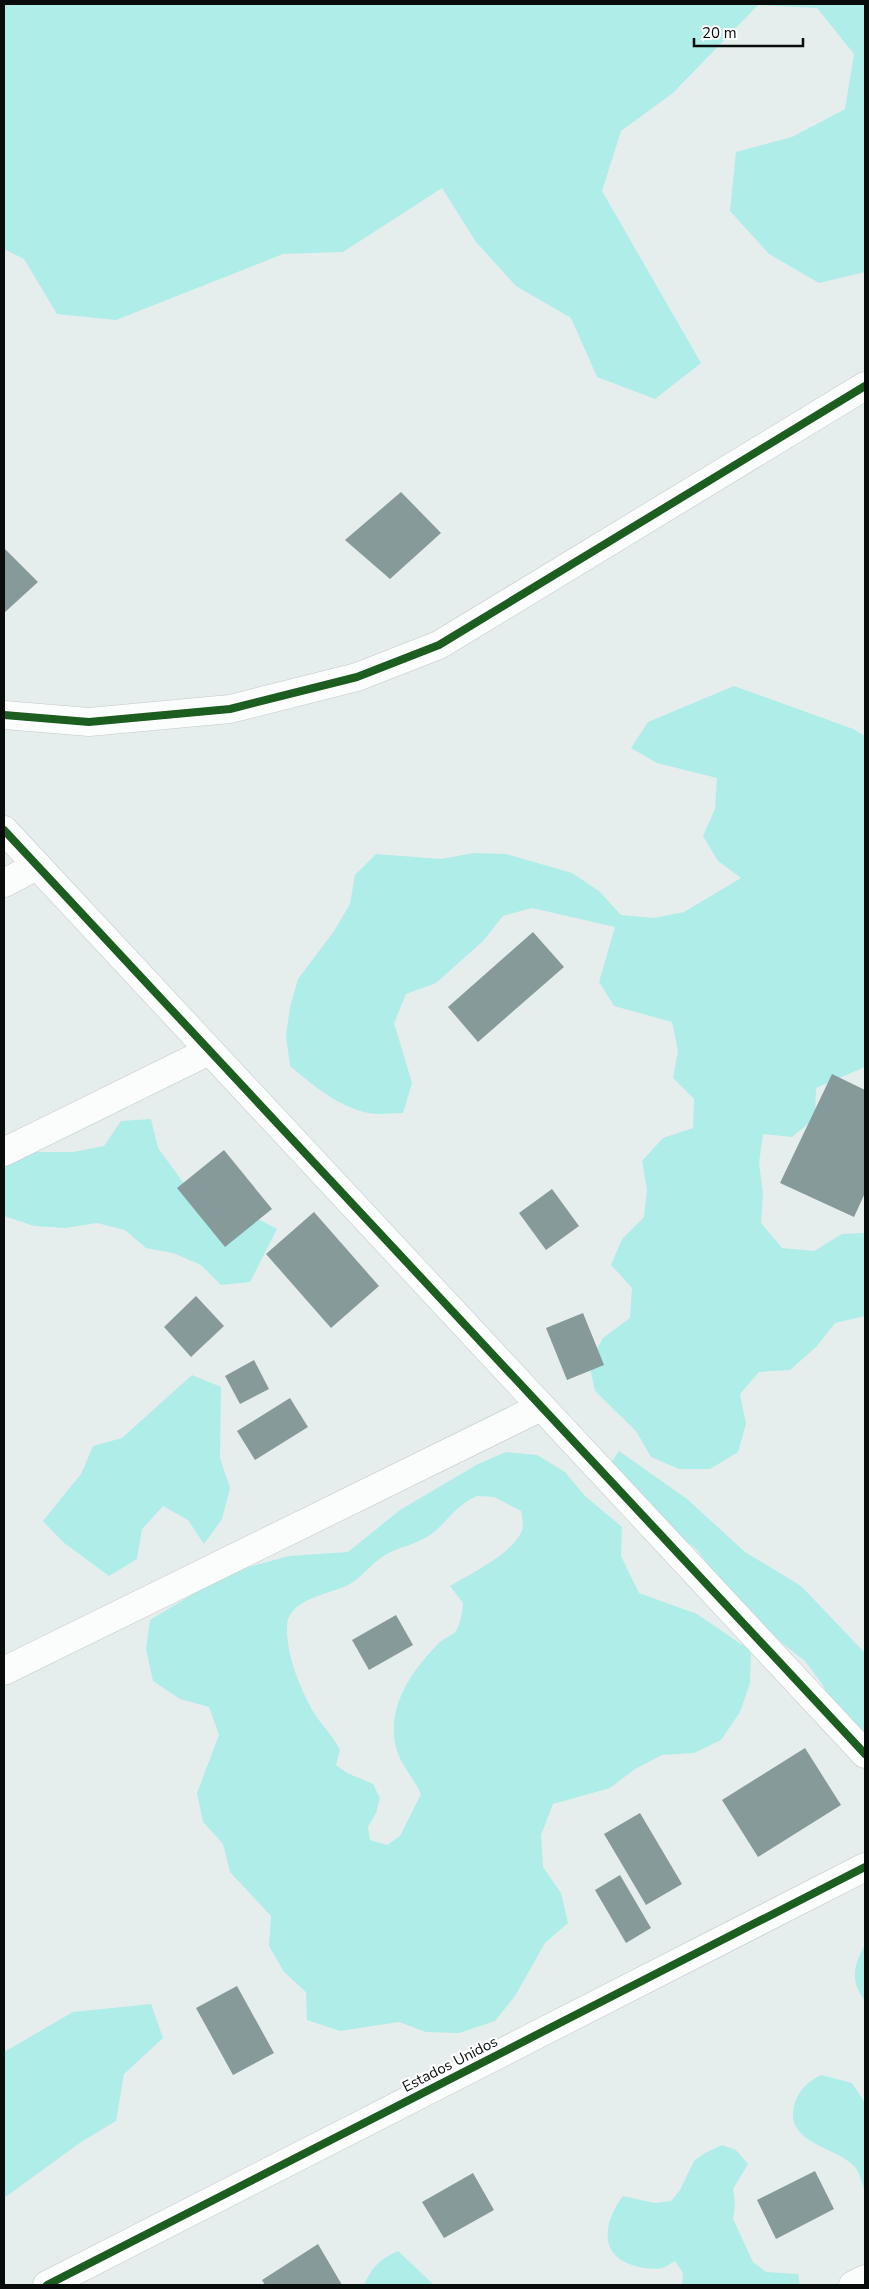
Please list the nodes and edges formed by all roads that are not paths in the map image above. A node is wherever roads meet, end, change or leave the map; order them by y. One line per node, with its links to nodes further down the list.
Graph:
1 (865, 386): 2 (street)
2 (4, 715)
3 (4, 830): 4 (street)
4 (37, 866): 5 (street); 6 (street)
5 (4, 883)
6 (210, 1051): 7 (street); 8 (street)
7 (4, 1152)
8 (541, 1407): 9 (street); 10 (street)
9 (4, 1671)
10 (865, 1754)
11 (865, 1868): 13 (street, Estados Unidos)
12 (865, 2280): 14 (street)
13 (47, 2285)
14 (853, 2285)

